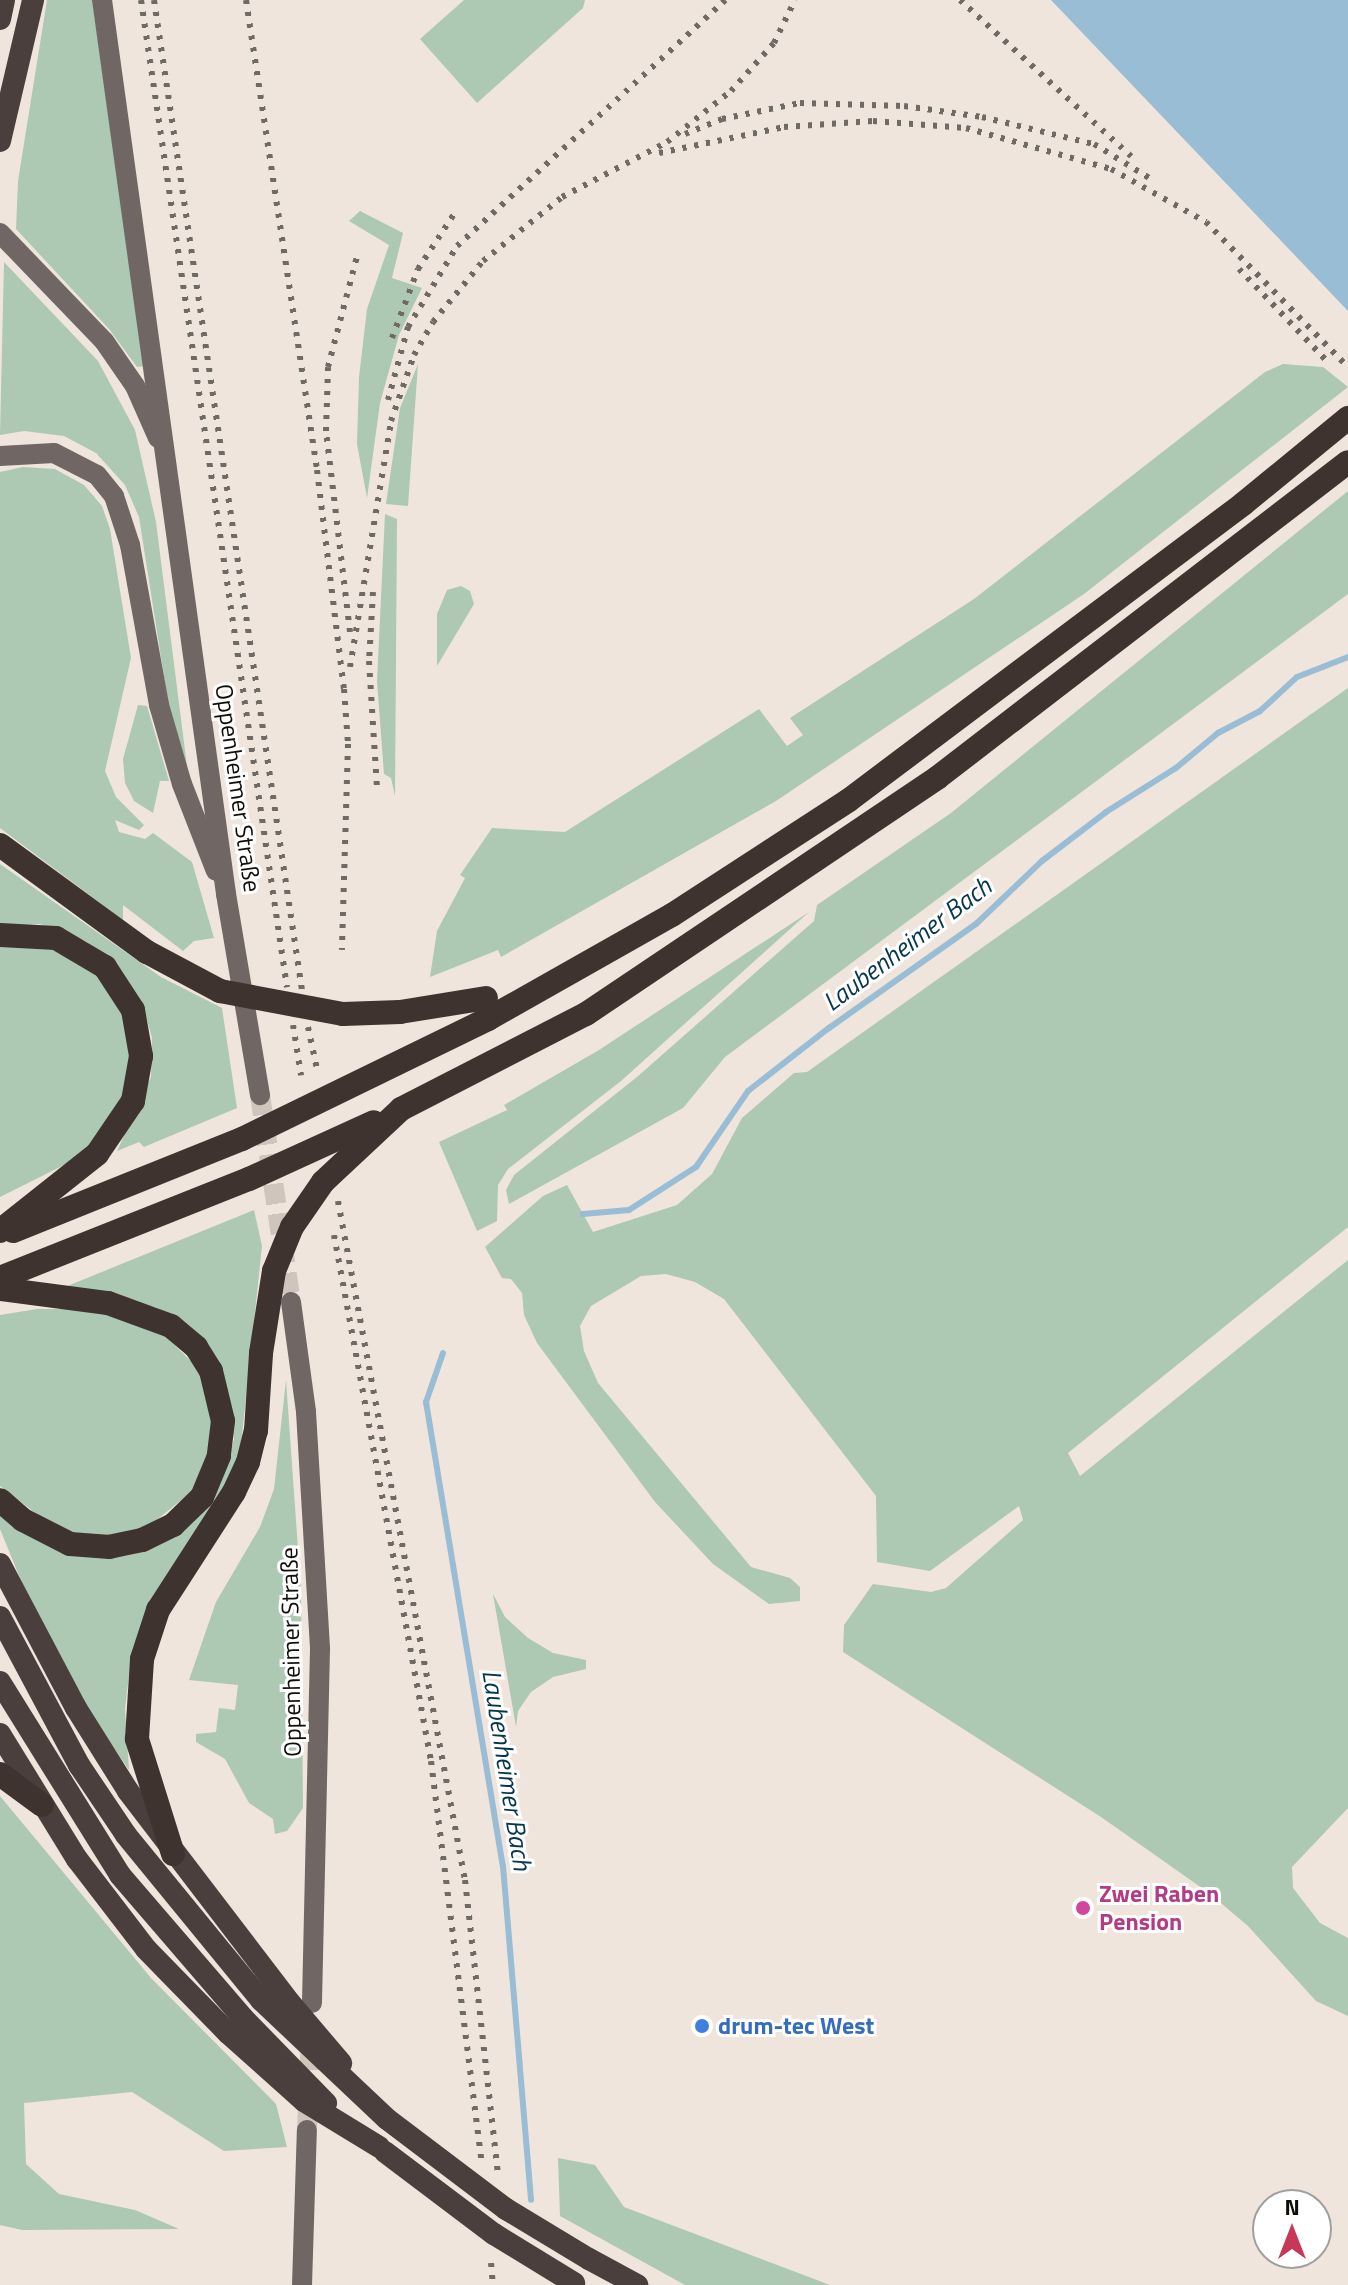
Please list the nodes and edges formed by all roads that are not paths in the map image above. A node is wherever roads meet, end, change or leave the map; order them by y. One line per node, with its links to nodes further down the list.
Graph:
1 (4, 0): 4 (highway)
2 (33, 0): 5 (highway)
3 (102, 0): 10 (main road)
4 (0, 19)
5 (0, 141)
6 (0, 233): 10 (main road)
7 (1348, 418): 14 (highway)
8 (0, 456): 12 (main road)
9 (1339, 470): 16 (highway)
10 (170, 488): 12 (main road, Oppenheimer Straße)
11 (0, 845): 14 (highway, bridge)
12 (226, 894): 15 (main road, Oppenheimer Straße)
13 (0, 935): 17 (highway)
14 (487, 1008): 17 (highway, bridge)
15 (260, 1095)
16 (401, 1109): 18 (highway, bridge); 28 (highway, bridge)
17 (0, 1234)
18 (0, 1278)
19 (0, 1289): 21 (highway)
20 (291, 1302): 30 (main road, Oppenheimer Straße)
21 (0, 1500)
22 (0, 1564): 28 (highway)
23 (0, 1617): 29 (highway)
24 (0, 1682): 31 (highway)
25 (0, 1734): 27 (highway)
26 (0, 1774): 27 (highway)
27 (42, 1805): 31 (highway)
28 (173, 1854): 29 (highway)
29 (269, 1993): 35 (highway, bridge)
30 (312, 2003)
31 (236, 2026): 33 (highway, bridge)
32 (307, 2130): 34 (main road)
33 (575, 2284)
34 (302, 2285)
35 (637, 2285)

